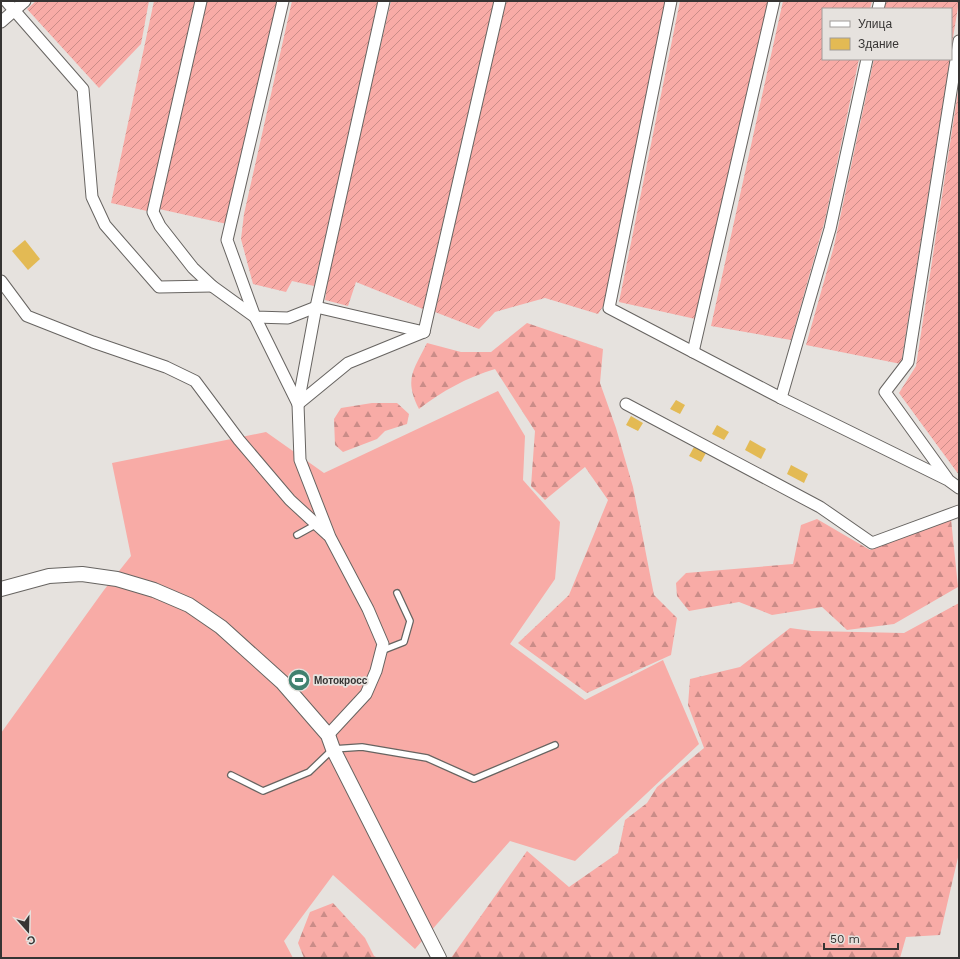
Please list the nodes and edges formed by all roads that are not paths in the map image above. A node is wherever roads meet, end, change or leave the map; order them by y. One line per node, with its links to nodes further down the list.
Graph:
1 (6, 1): 9 (street)
2 (25, 1): 9 (street)
3 (201, 1): 14 (street)
4 (283, 1): 16 (street)
5 (384, 1): 15 (street)
6 (500, 1): 17 (street)
7 (671, 1): 18 (street)
8 (774, 1): 18 (street)
9 (14, 10): 10 (street); 14 (street)
10 (1, 22)
11 (959, 41): 22 (street)
12 (867, 60): 19 (street)
13 (1, 281): 25 (street)
14 (212, 286): 16 (street)
15 (316, 307): 16 (street); 17 (street); 20 (street)
16 (255, 317): 20 (street)
17 (424, 332): 20 (street)
18 (693, 352): 19 (street)
19 (781, 398): 22 (street)
20 (298, 404): 27 (street)
21 (626, 404): 24 (street)
22 (948, 480): 23 (street)
23 (959, 488)
24 (959, 511)
25 (317, 524): 26 (lane); 27 (street)
26 (297, 535)
27 (330, 537): 30 (street)
28 (1, 589): 31 (street)
29 (396, 593): 30 (lane)
30 (381, 651): 31 (street)
31 (328, 735): 33 (street)
32 (555, 745): 33 (lane)
33 (333, 749): 34 (lane); 35 (street)
34 (231, 775)
35 (439, 958)

